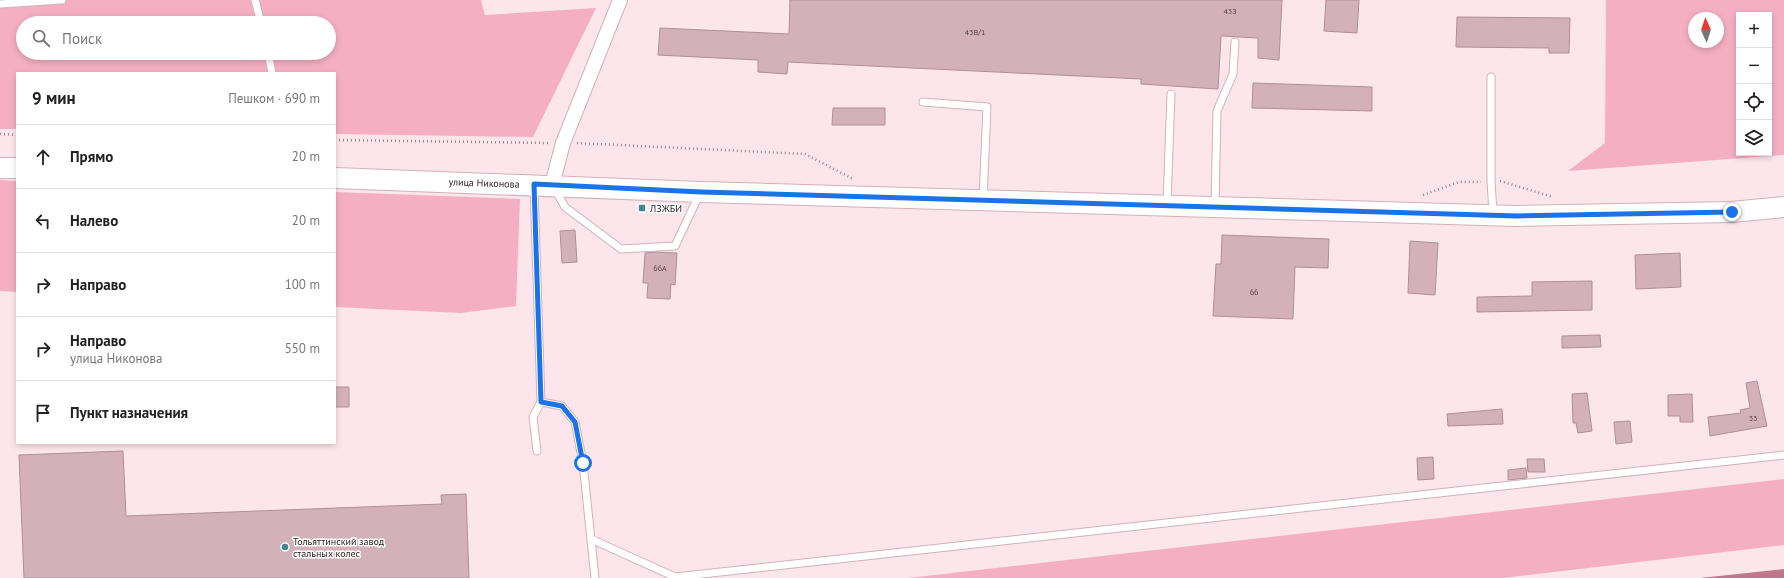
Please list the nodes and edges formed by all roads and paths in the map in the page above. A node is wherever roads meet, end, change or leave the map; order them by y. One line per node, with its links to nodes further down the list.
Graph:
1 (62, 0): 4 (lane)
2 (255, 0): 5 (lane)
3 (620, 0): 15 (street)
4 (0, 4)
5 (259, 16)
6 (1235, 42): 27 (lane)
7 (269, 60): 8 (lane)
8 (272, 72)
9 (1491, 77): 20 (lane)
10 (1171, 94): 26 (lane)
11 (923, 102): 25 (lane)
12 (0, 134): 13 (path)
13 (16, 135)
14 (336, 140): 15 (path)
15 (563, 143): 19 (path); 21 (street)
16 (0, 168): 17 (main road)
17 (16, 168)
18 (336, 178): 21 (main road, улица Никонова)
19 (854, 179)
20 (1491, 181): 23 (path); 24 (path); 29 (lane)
21 (543, 185): 22 (main road, улица Никонова); 22 (lane); 30 (lane)
22 (701, 192): 25 (main road, улица Никонова)
23 (1416, 198)
24 (1559, 199)
25 (983, 200): 26 (main road, улица Никонова)
26 (1167, 206): 27 (main road, улица Никонова)
27 (1215, 207): 29 (main road, улица Никонова)
28 (1784, 207): 29 (main road, улица Никонова)
29 (1494, 216)
30 (541, 402): 31 (lane); 33 (lane)
31 (537, 451)
32 (1784, 455): 33 (lane)
33 (591, 539): 34 (lane)
34 (595, 578)

